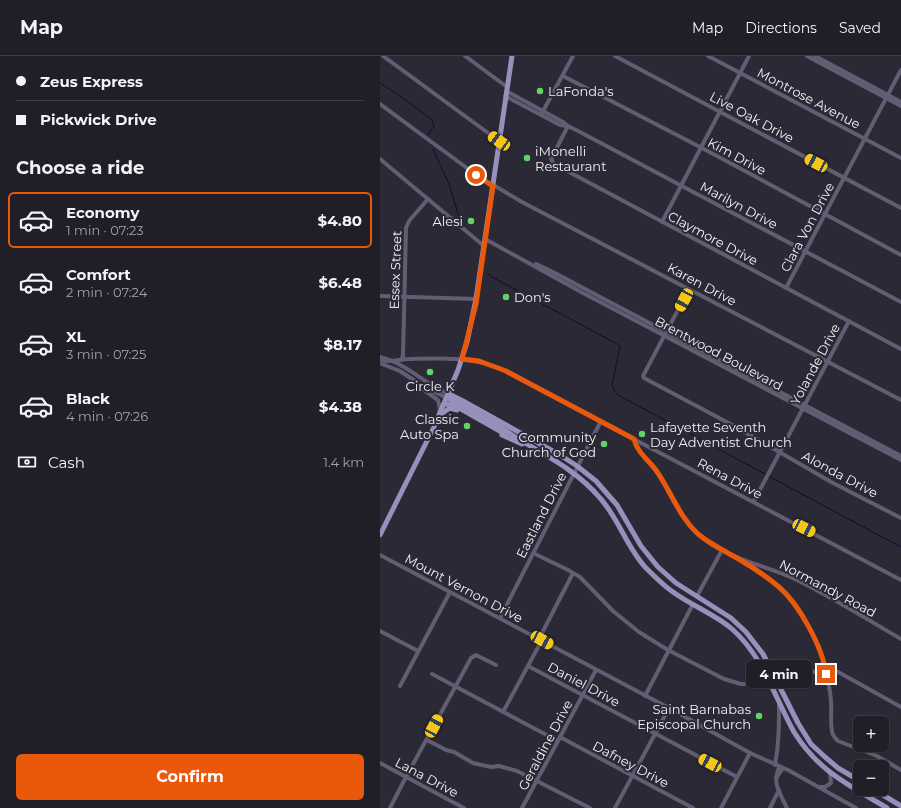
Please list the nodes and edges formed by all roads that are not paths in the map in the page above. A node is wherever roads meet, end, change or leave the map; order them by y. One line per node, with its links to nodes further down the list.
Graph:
1 (383, 56): 23 (street)
2 (465, 56): 14 (street, Marilyn Drive)
3 (512, 56): 14 (main road)
4 (573, 56): 13 (street)
5 (615, 56): 19 (street, Live Oak Drive)
6 (708, 56): 12 (street, Montrose Avenue)
7 (749, 56): 12 (street)
8 (807, 56): 10 (street)
9 (815, 56): 10 (street)
10 (824, 63): 15 (street)
11 (901, 70): 15 (street, Clara Von Drive)
12 (740, 73): 19 (street); 22 (street, Montrose Avenue)
13 (563, 76): 20 (street); 24 (street, Kim Drive)
14 (506, 91): 20 (street, Marilyn Drive); 23 (main road)
15 (887, 96): 16 (street); 18 (street); 22 (street, Clara Von Drive)
16 (901, 102)
17 (380, 104): 28 (street, Karen Drive)
18 (901, 106)
19 (720, 112): 24 (street); 27 (street, Live Oak Drive)
20 (542, 113): 21 (street, Marilyn Drive)
21 (568, 126): 29 (street, Marilyn Drive); 33 (street, Claymore Drive)
22 (864, 139): 25 (street, Montrose Avenue); 27 (street, Clara Von Drive)
23 (499, 141): 28 (main road)
24 (702, 148): 29 (street); 32 (street, Kim Drive)
25 (901, 158)
26 (380, 159): 30 (street)
27 (844, 177): 31 (street, Live Oak Drive); 32 (street, Clara Von Drive)
28 (493, 186): 34 (main road); 39 (street, Karen Drive)
29 (681, 186): 33 (street); 36 (street, Marilyn Drive)
30 (428, 199): 35 (street); 41 (street, Essex Street)
31 (901, 208)
32 (824, 214): 36 (street, Clara Von Drive); 37 (street, Kim Drive)
33 (662, 222): 38 (street, Claymore Drive)
34 (485, 238): 35 (main road); 45 (street, Brentwood Boulevard)
35 (484, 246): 42 (main road)
36 (805, 251): 38 (street, Clara Von Drive); 43 (street, Marilyn Drive)
37 (901, 256)
38 (786, 288): 44 (street, Claymore Drive)
39 (689, 289): 45 (street); 53 (street, Karen Drive)
40 (380, 296): 41 (street)
41 (404, 297): 42 (street); 47 (street, Essex Street)
42 (476, 299): 49 (main road)
43 (901, 302)
44 (849, 321): 46 (street, Claymore Drive); 53 (street, Yolande Drive)
45 (665, 334): 58 (street, Brentwood Boulevard); 65 (street, Alonda Drive)
46 (901, 349)
47 (402, 350): 50 (street); 51 (street, Essex Street)
48 (380, 357): 50 (street)
49 (462, 359): 51 (street, Rena Drive); 55 (main road); 60 (street, Rena Drive)
50 (391, 360): 51 (street, Rena Drive); 52 (street); 55 (street)
51 (401, 360)
52 (380, 362): 54 (street)
53 (828, 362): 56 (street, Karen Drive); 58 (street, Yolande Drive)
54 (416, 382): 55 (street); 59 (street)
55 (448, 396): 57 (main road); 61 (main road); 64 (main road)
56 (901, 400)
57 (444, 404): 59 (main road); 61 (main road)
58 (804, 407): 65 (street, Yolande Drive); 66 (street, Brentwood Boulevard); 67 (street, Brentwood Boulevard)
59 (439, 416): 63 (main road); 72 (main road)
60 (601, 421): 62 (street, Rena Drive); 68 (street, Eastland Drive)
61 (515, 437): 63 (main road); 64 (main road)
62 (634, 439): 70 (street, Rena Drive); 73 (street, Normandy Road)
63 (531, 447): 69 (main road)
64 (549, 449): 68 (main road)
65 (780, 453): 70 (street, Yolande Drive); 71 (street, Alonda Drive)
66 (901, 456)
67 (901, 460)
68 (577, 466): 69 (street, Eastland Drive); 80 (main road)
69 (574, 473): 74 (street, Eastland Drive); 81 (main road)
70 (754, 502): 78 (street, Rena Drive)
71 (901, 518)
72 (380, 535)
73 (722, 550): 76 (street, Normandy Road); 80 (street)
74 (533, 553): 77 (street); 82 (street, Eastland Drive)
75 (380, 555): 79 (street, Mount Vernon Drive)
76 (735, 557): 84 (street, Normandy Road); 90 (street)
77 (573, 573): 85 (street); 86 (street)
78 (901, 580)
79 (450, 592): 82 (street, Mount Vernon Drive); 87 (street)
80 (697, 596): 93 (main road)
81 (693, 604): 86 (street); 94 (main road)
82 (500, 618): 85 (street, Mount Vernon Drive)
83 (380, 631): 87 (street)
84 (901, 638)
85 (540, 640): 89 (street); 91 (street, Mount Vernon Drive)
86 (668, 650): 94 (street); 98 (street)
87 (418, 651): 95 (street)
88 (496, 665): 96 (street)
89 (528, 666): 97 (street, Daniel Drive); 102 (street)
90 (825, 668): 93 (street); 100 (street); 109 (street)
91 (596, 670): 97 (street, Geraldine Drive); 98 (street, Mount Vernon Drive)
92 (432, 674): 96 (street, Dafney Drive)
93 (777, 681): 94 (street); 114 (main road)
94 (770, 683): 99 (main road)
95 (400, 686)
96 (455, 686): 102 (street, Dafney Drive); 105 (street)
97 (583, 695): 103 (street, Daniel Drive); 104 (street, Geraldine Drive)
98 (645, 696): 101 (street, Mount Vernon Drive)
99 (779, 704): 108 (street); 110 (main road)
100 (901, 707)
101 (669, 708): 103 (street); 106 (street, Mount Vernon Drive)
102 (503, 712): 104 (street, Dafney Drive)
103 (655, 734): 111 (street); 113 (street, Daniel Drive)
104 (559, 739): 111 (street, Dafney Drive); 115 (street, Geraldine Drive)
105 (427, 740): 112 (street); 115 (street)
106 (750, 753): 108 (street, Mount Vernon Drive); 113 (street)
107 (380, 763): 112 (street, Lana Drive)
108 (779, 766): 116 (street, Mount Vernon Drive); 117 (street)
109 (901, 770)
110 (830, 774): 116 (street); 130 (main road)
111 (633, 776): 124 (street); 125 (street, Dafney Drive)
112 (406, 777): 120 (street); 121 (street, Lana Drive)
113 (737, 777): 126 (street)
114 (853, 777)
115 (537, 780): 122 (street, Geraldine Drive); 123 (street)
116 (819, 788): 129 (street, Mount Vernon Drive)
117 (779, 790): 127 (street); 128 (street)
118 (885, 796): 119 (main road)
119 (901, 806)
120 (390, 808)
121 (464, 808)
122 (522, 808)
123 (590, 808)
124 (615, 808)
125 (693, 808)
126 (721, 808)
127 (770, 808)
128 (787, 808)
129 (856, 808)
130 (887, 808)

